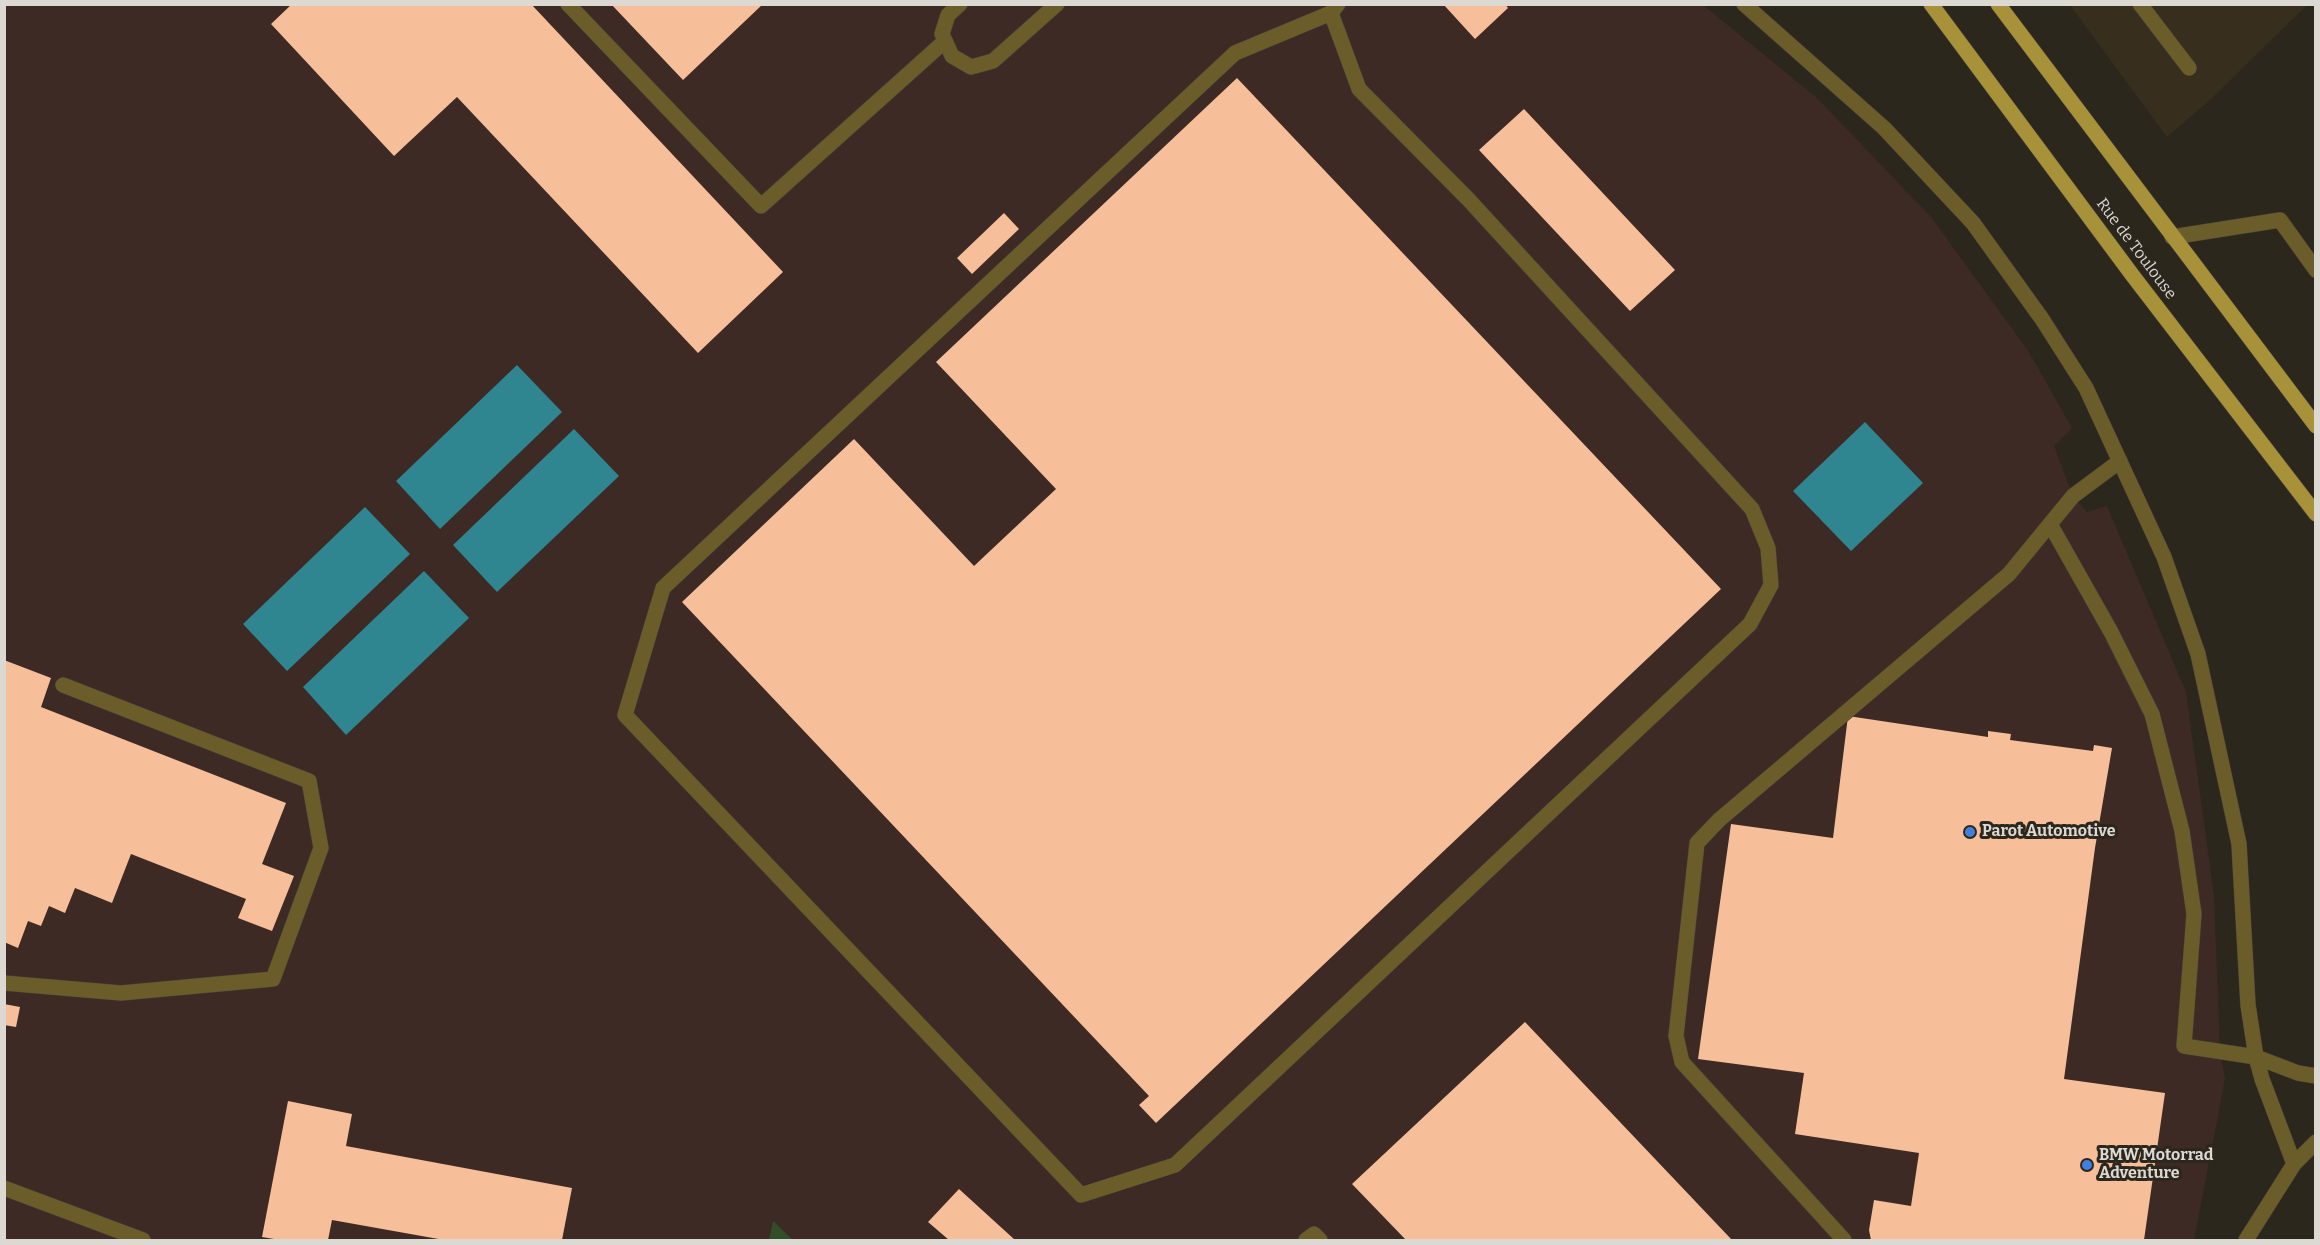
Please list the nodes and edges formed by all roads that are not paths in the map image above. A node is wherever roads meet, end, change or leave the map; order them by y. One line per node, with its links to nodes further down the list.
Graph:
1 (568, 4): 9 (street)
2 (960, 4): 9 (street)
3 (1057, 4): 9 (street)
4 (1744, 4): 14 (street)
5 (1930, 4): 15 (main road, Rue de Toulouse)
6 (1998, 4): 11 (main road)
7 (2140, 4): 10 (street)
8 (1334, 9): 8 (street)
9 (945, 41)
10 (2189, 68)
11 (2172, 237): 12 (street); 13 (main road)
12 (2316, 270)
13 (2316, 426)
14 (2120, 461): 16 (street); 19 (street)
15 (2316, 514)
16 (2050, 524): 19 (street); 27 (street)
17 (63, 685): 18 (street)
18 (4, 983)
19 (2256, 1057): 20 (street); 22 (street)
20 (2316, 1076)
21 (2316, 1142): 22 (street)
22 (2294, 1164): 28 (street)
23 (4, 1188): 24 (street)
24 (143, 1240)
25 (1306, 1240): 26 (street)
26 (1320, 1240)
27 (1844, 1240)
28 (2246, 1240)

